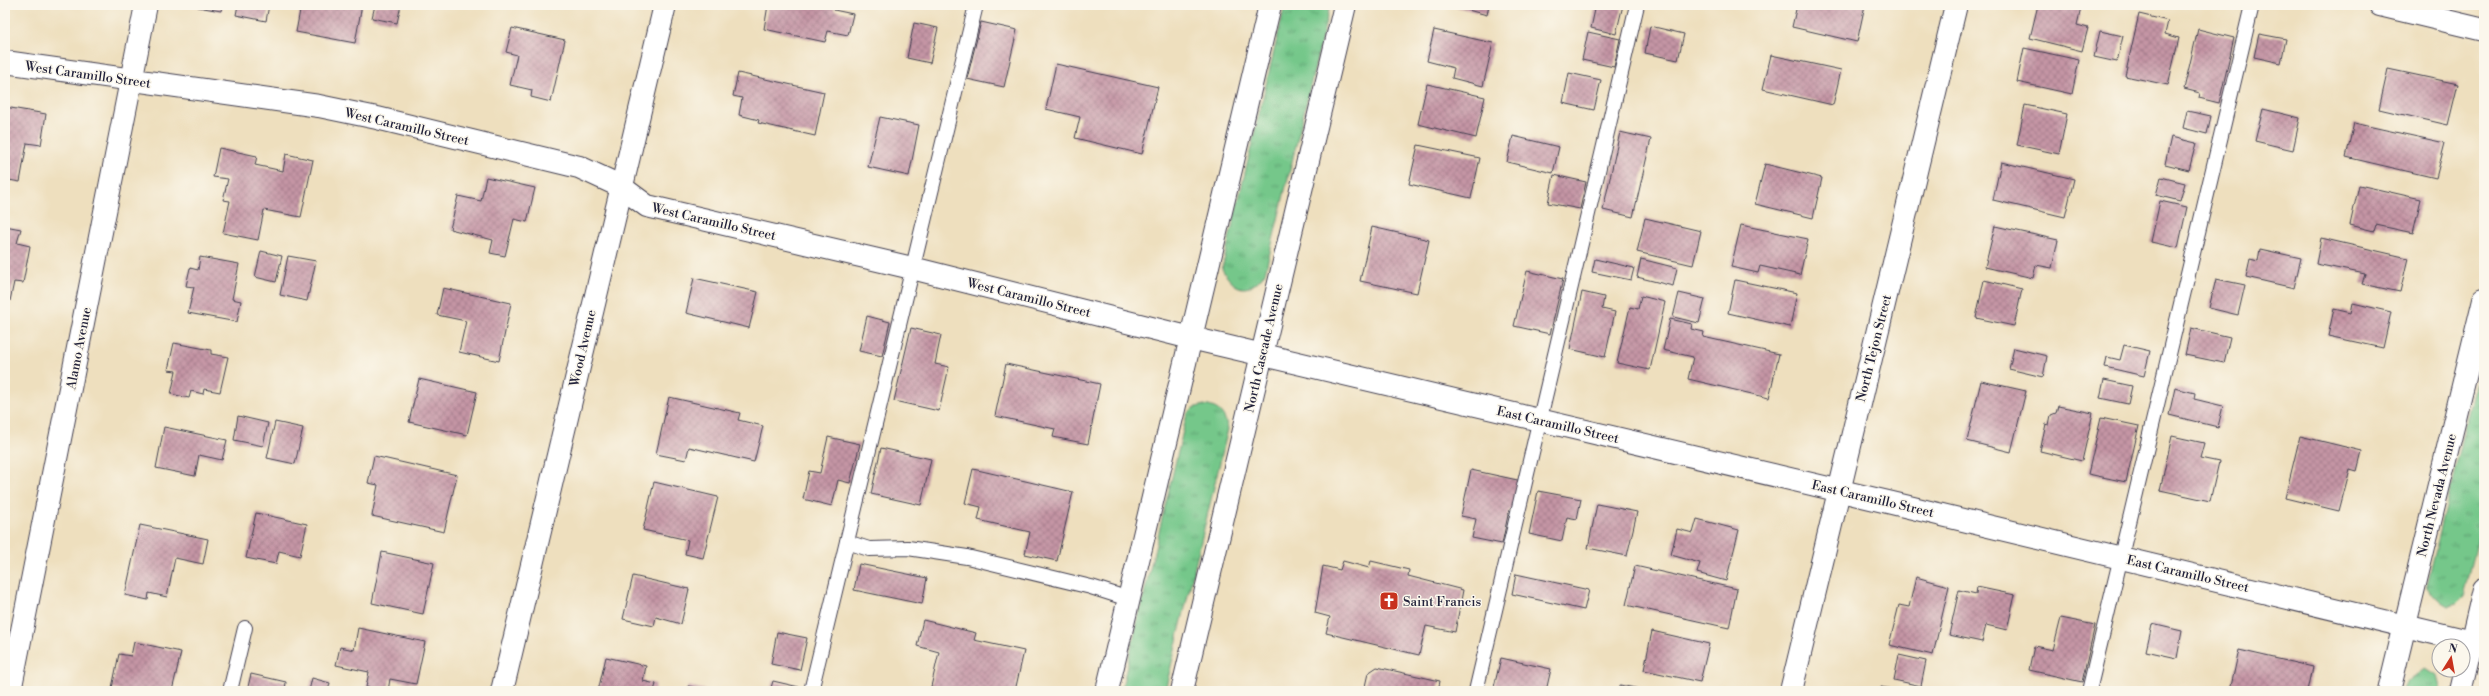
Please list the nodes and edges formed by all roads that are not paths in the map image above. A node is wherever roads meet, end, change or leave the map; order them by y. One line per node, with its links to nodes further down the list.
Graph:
1 (146, 5): 12 (street, Alamo Avenue)
2 (665, 5): 13 (street, Wood Avenue)
3 (976, 5): 14 (lane)
4 (1270, 5): 16 (street)
5 (1346, 5): 17 (street, North Cascade Avenue)
6 (1637, 5): 18 (lane)
7 (1956, 5): 19 (street, North Tejon Street)
8 (2252, 5): 21 (lane)
9 (2380, 5): 10 (street)
10 (2484, 30)
11 (5, 62): 12 (street, West Caramillo Street)
12 (131, 80): 13 (street, West Caramillo Street); 27 (street, Alamo Avenue)
13 (620, 186): 14 (street, West Caramillo Street); 29 (street, Wood Avenue)
14 (912, 268): 16 (street, West Caramillo Street); 20 (lane)
15 (2484, 299): 24 (street, North Nevada Avenue)
16 (1191, 338): 17 (street, West Caramillo Street); 23 (street)
17 (1261, 354): 18 (street, East Caramillo Street); 32 (street, North Cascade Avenue)
18 (1541, 420): 19 (street, East Caramillo Street); 33 (lane)
19 (1839, 490): 21 (street, East Caramillo Street); 34 (street, North Tejon Street)
20 (847, 542): 23 (lane); 30 (lane)
21 (2120, 557): 24 (street, East Caramillo Street); 35 (lane)
22 (2484, 589): 26 (street)
23 (1129, 599): 31 (street)
24 (2404, 625): 26 (street, East Caramillo Street); 36 (street, North Nevada Avenue)
25 (245, 628): 28 (lane)
26 (2478, 644): 37 (street)
27 (10, 691)
28 (230, 691)
29 (502, 691)
30 (811, 691)
31 (1108, 691)
32 (1182, 691)
33 (1476, 691)
34 (1791, 691)
35 (2088, 691)
36 (2389, 691)
37 (2460, 691)

